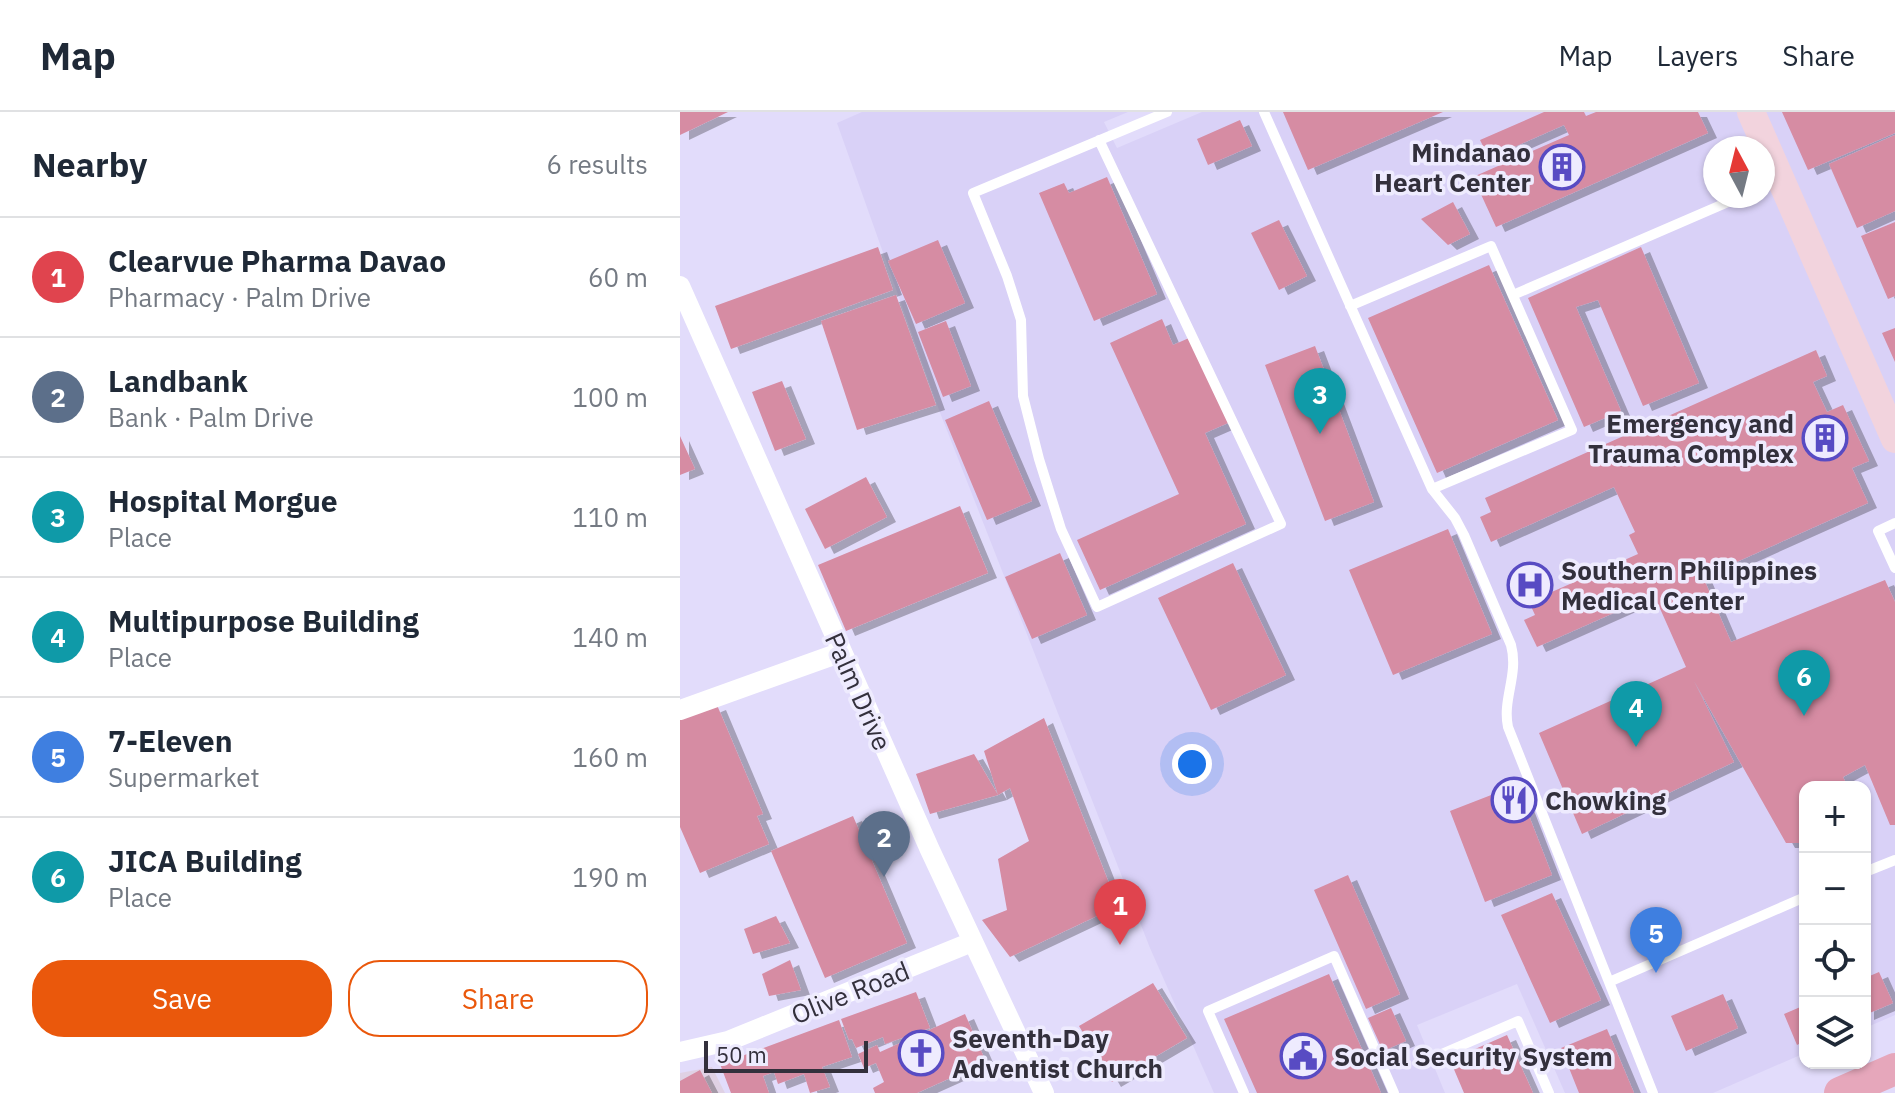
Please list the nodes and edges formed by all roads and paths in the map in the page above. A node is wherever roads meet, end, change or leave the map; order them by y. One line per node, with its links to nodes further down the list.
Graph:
1 (1167, 112): 4 (lane)
2 (1264, 112): 8 (lane)
3 (1751, 112): 9 (main road)
4 (1099, 140): 4 (lane)
5 (1714, 208): 7 (lane)
6 (680, 286): 13 (street, Palm Drive)
7 (1513, 295): 8 (lane); 10 (lane)
8 (1350, 306): 10 (lane)
9 (1895, 439)
10 (1432, 489): 19 (lane)
11 (1895, 523): 12 (lane)
12 (1893, 560)
13 (842, 652): 14 (street); 18 (street, Palm Drive)
14 (680, 710)
15 (1895, 860): 16 (lane)
16 (1871, 870)
17 (1799, 900): 19 (lane)
18 (972, 942): 20 (street, Olive Road); 23 (street, Palm Drive)
19 (1609, 982): 28 (lane)
20 (680, 1052)
21 (1437, 1056): 27 (lane)
22 (1894, 1071): 24 (main road)
23 (1040, 1092)
24 (1847, 1092)
25 (1244, 1093): 26 (lane)
26 (1394, 1093)
27 (1549, 1093)
28 (1653, 1093)

